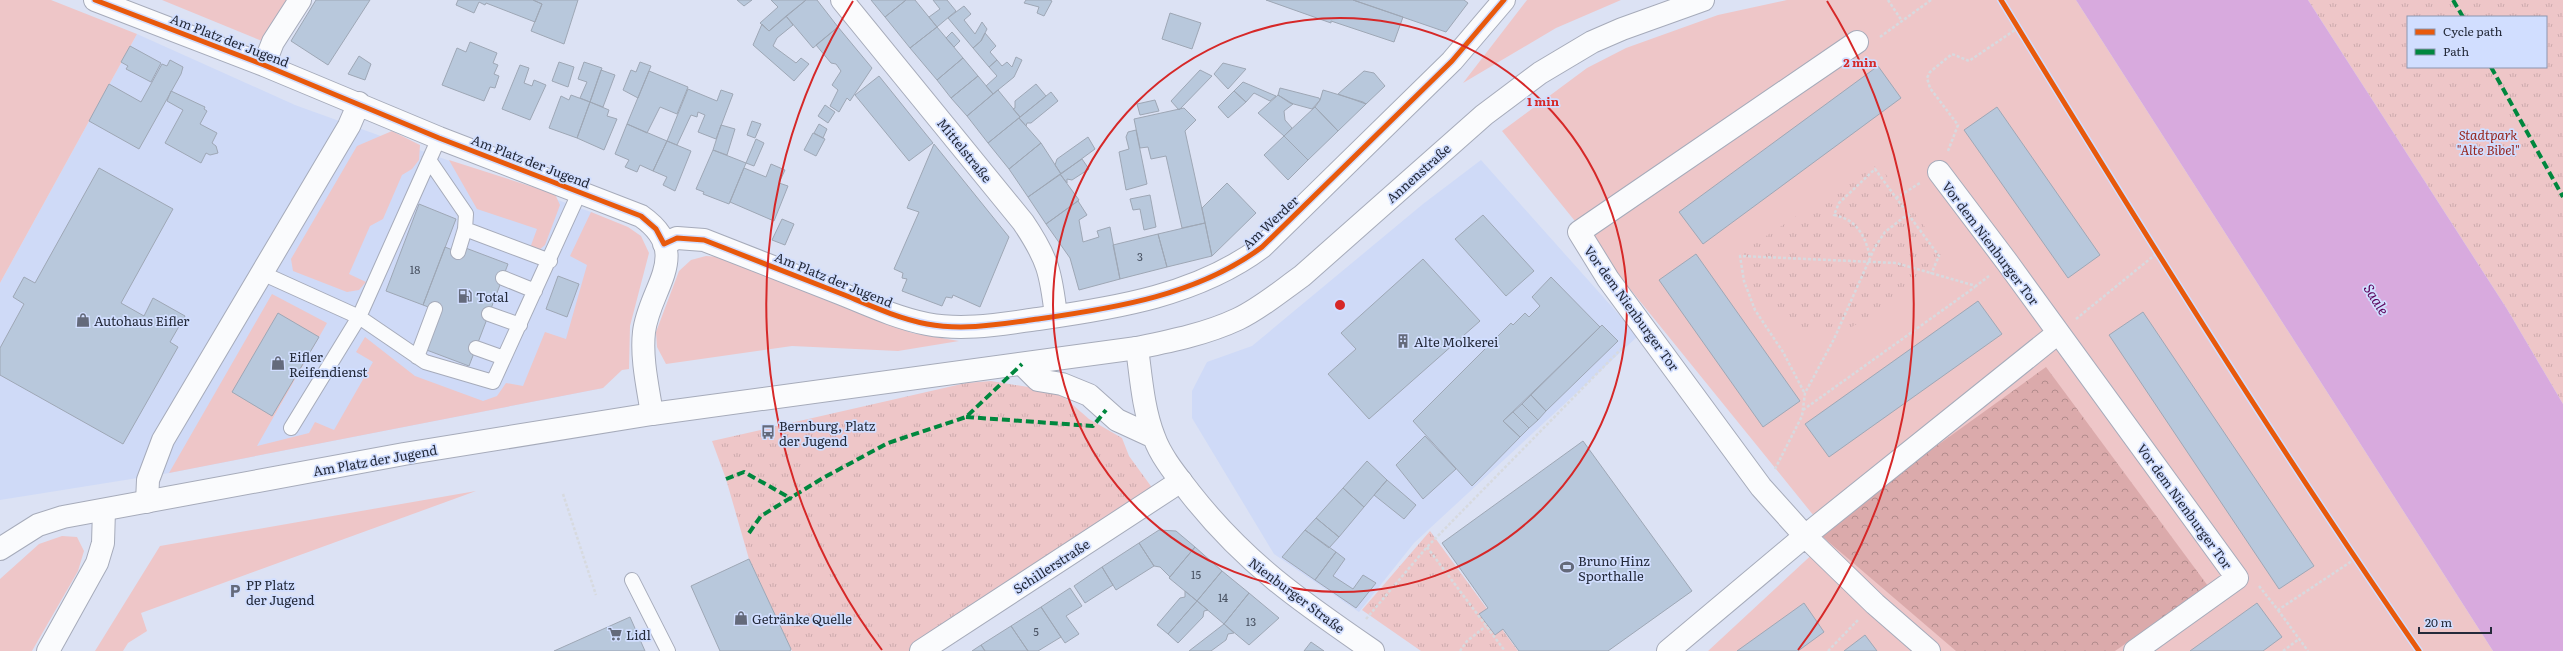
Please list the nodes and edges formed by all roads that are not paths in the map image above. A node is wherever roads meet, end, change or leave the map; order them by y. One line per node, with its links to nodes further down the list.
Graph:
1 (95, 0): 7 (street, Am Platz der Jugend)
2 (300, 0): 7 (street)
3 (842, 0): 22 (street, Mittelstraße)
4 (1504, 0): 22 (street, Am Werder)
5 (1703, 0): 28 (street, Annenstraße)
6 (1857, 42): 38 (street, Vor dem Nienburger Tor)
7 (264, 65): 8 (street, Am Platz der Jugend)
8 (360, 103): 9 (street, Am Platz der Jugend); 17 (street)
9 (439, 138): 10 (lane); 12 (street, Am Platz der Jugend)
10 (429, 160): 13 (lane); 23 (lane)
11 (1939, 172): 26 (street, Vor dem Nienburger Tor)
12 (580, 191): 14 (street, Am Platz der Jugend); 16 (lane)
13 (465, 229): 15 (lane); 16 (lane)
14 (664, 244): 25 (street, Am Platz der Jugend); 32 (street, Am Platz der Jugend)
15 (458, 252)
16 (550, 260): 19 (lane)
17 (264, 274): 23 (lane); 36 (street)
18 (503, 278): 19 (lane)
19 (535, 291): 24 (lane)
20 (435, 310): 29 (lane)
21 (489, 314): 24 (lane)
22 (1056, 316): 25 (street, Am Werder)
23 (359, 317): 29 (lane); 33 (lane)
24 (520, 325): 30 (lane)
25 (952, 328)
26 (2058, 333): 38 (street); 47 (street, Vor dem Nienburger Tor)
27 (476, 348): 30 (lane)
28 (1137, 348): 31 (street, Am Platz der Jugend); 34 (street, Nienburger Straße)
29 (417, 357): 30 (lane)
30 (504, 358)
31 (1022, 364): 32 (street, Am Platz der Jugend); 34 (street)
32 (652, 414): 36 (street, Am Platz der Jugend)
33 (291, 428)
34 (1154, 437): 35 (street, Nienburger Straße)
35 (1181, 481): 43 (street, Schillerstraße); 44 (street, Nienburger Straße)
36 (147, 502): 37 (street, Am Platz der Jugend)
37 (104, 510): 39 (street, Am Platz der Jugend); 41 (street)
38 (1805, 536): 45 (street); 46 (street, Vor dem Nienburger Tor)
39 (0, 549)
40 (632, 580): 42 (lane)
41 (48, 651)
42 (668, 651)
43 (921, 651)
44 (1373, 651)
45 (1668, 651)
46 (1929, 651)
47 (2135, 651)

